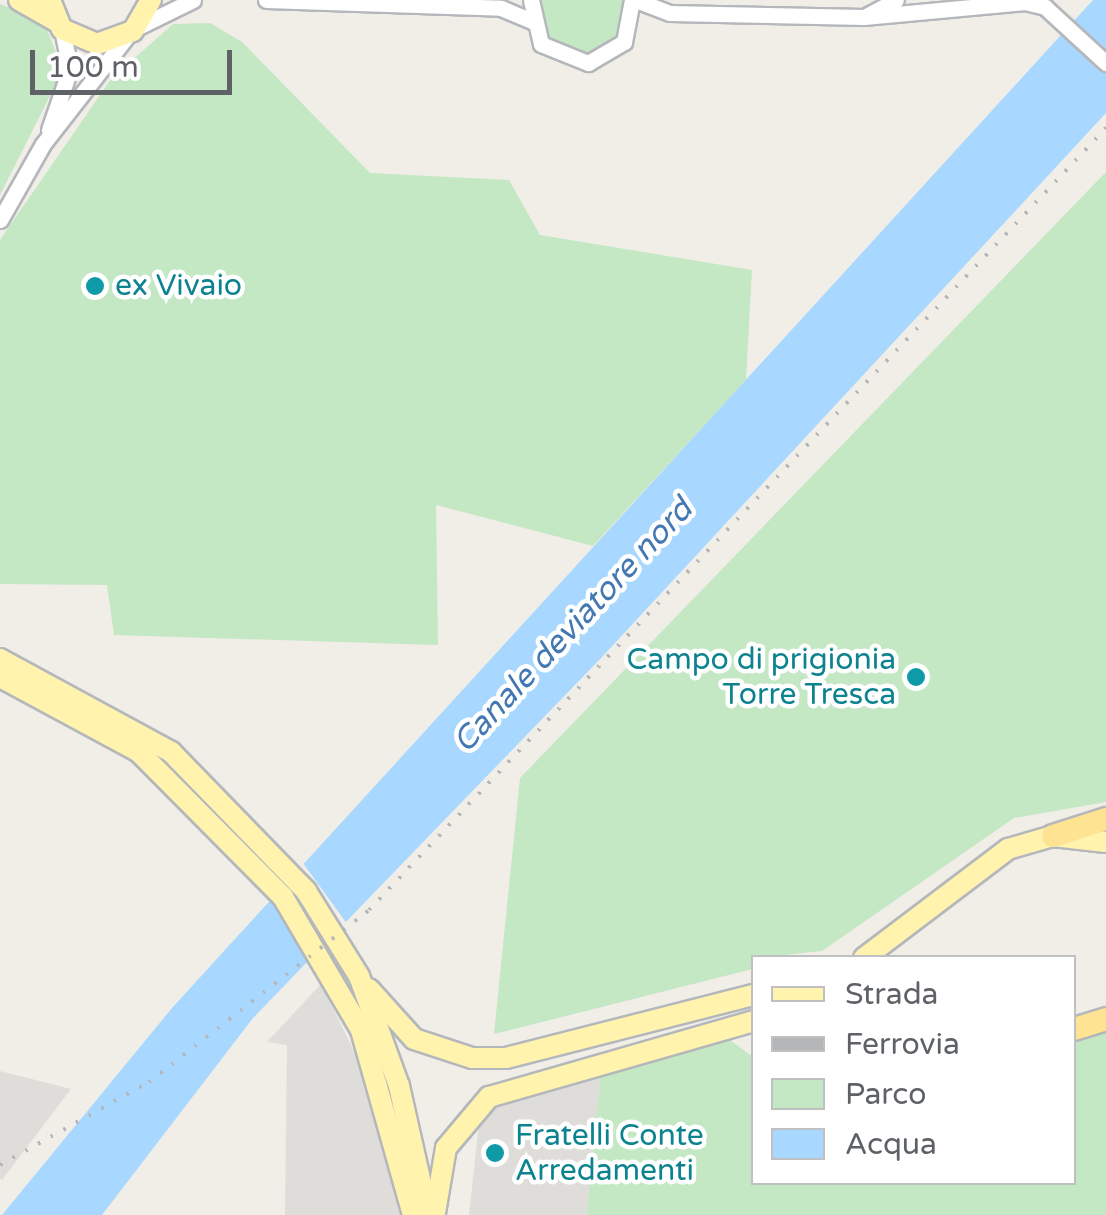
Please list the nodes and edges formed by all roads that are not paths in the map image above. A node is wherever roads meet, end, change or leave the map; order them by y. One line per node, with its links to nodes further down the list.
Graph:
1 (19, 0): 14 (main road)
2 (50, 0): 14 (main road)
3 (150, 0): 16 (main road)
4 (193, 0): 16 (street)
5 (266, 0): 10 (street)
6 (522, 0): 10 (street)
7 (531, 0): 13 (street)
8 (634, 0): 11 (street); 15 (street)
9 (896, 0): 12 (street)
10 (501, 8): 13 (street)
11 (670, 12): 12 (street); 15 (street)
12 (864, 17): 17 (street)
13 (531, 22): 15 (street)
14 (60, 25): 16 (main road); 18 (street)
15 (631, 29)
16 (133, 31): 18 (street)
17 (1106, 63)
18 (43, 144): 19 (street)
19 (0, 220)
20 (0, 659): 22 (main road)
21 (0, 677): 23 (main road)
22 (103, 710): 23 (main road); 24 (main road)
23 (139, 752): 24 (main road); 29 (main road)
24 (200, 776): 29 (main road)
25 (1106, 819): 26 (highway)
26 (1052, 836): 27 (main road); 28 (main road)
27 (1106, 842)
28 (868, 955)
29 (350, 982): 30 (main road); 36 (main road); 37 (main road)
30 (751, 995)
31 (1106, 1007): 32 (main road)
32 (1076, 1017)
33 (1106, 1019): 35 (highway)
34 (751, 1022): 37 (main road)
35 (1076, 1028)
36 (413, 1215)
37 (432, 1215)

